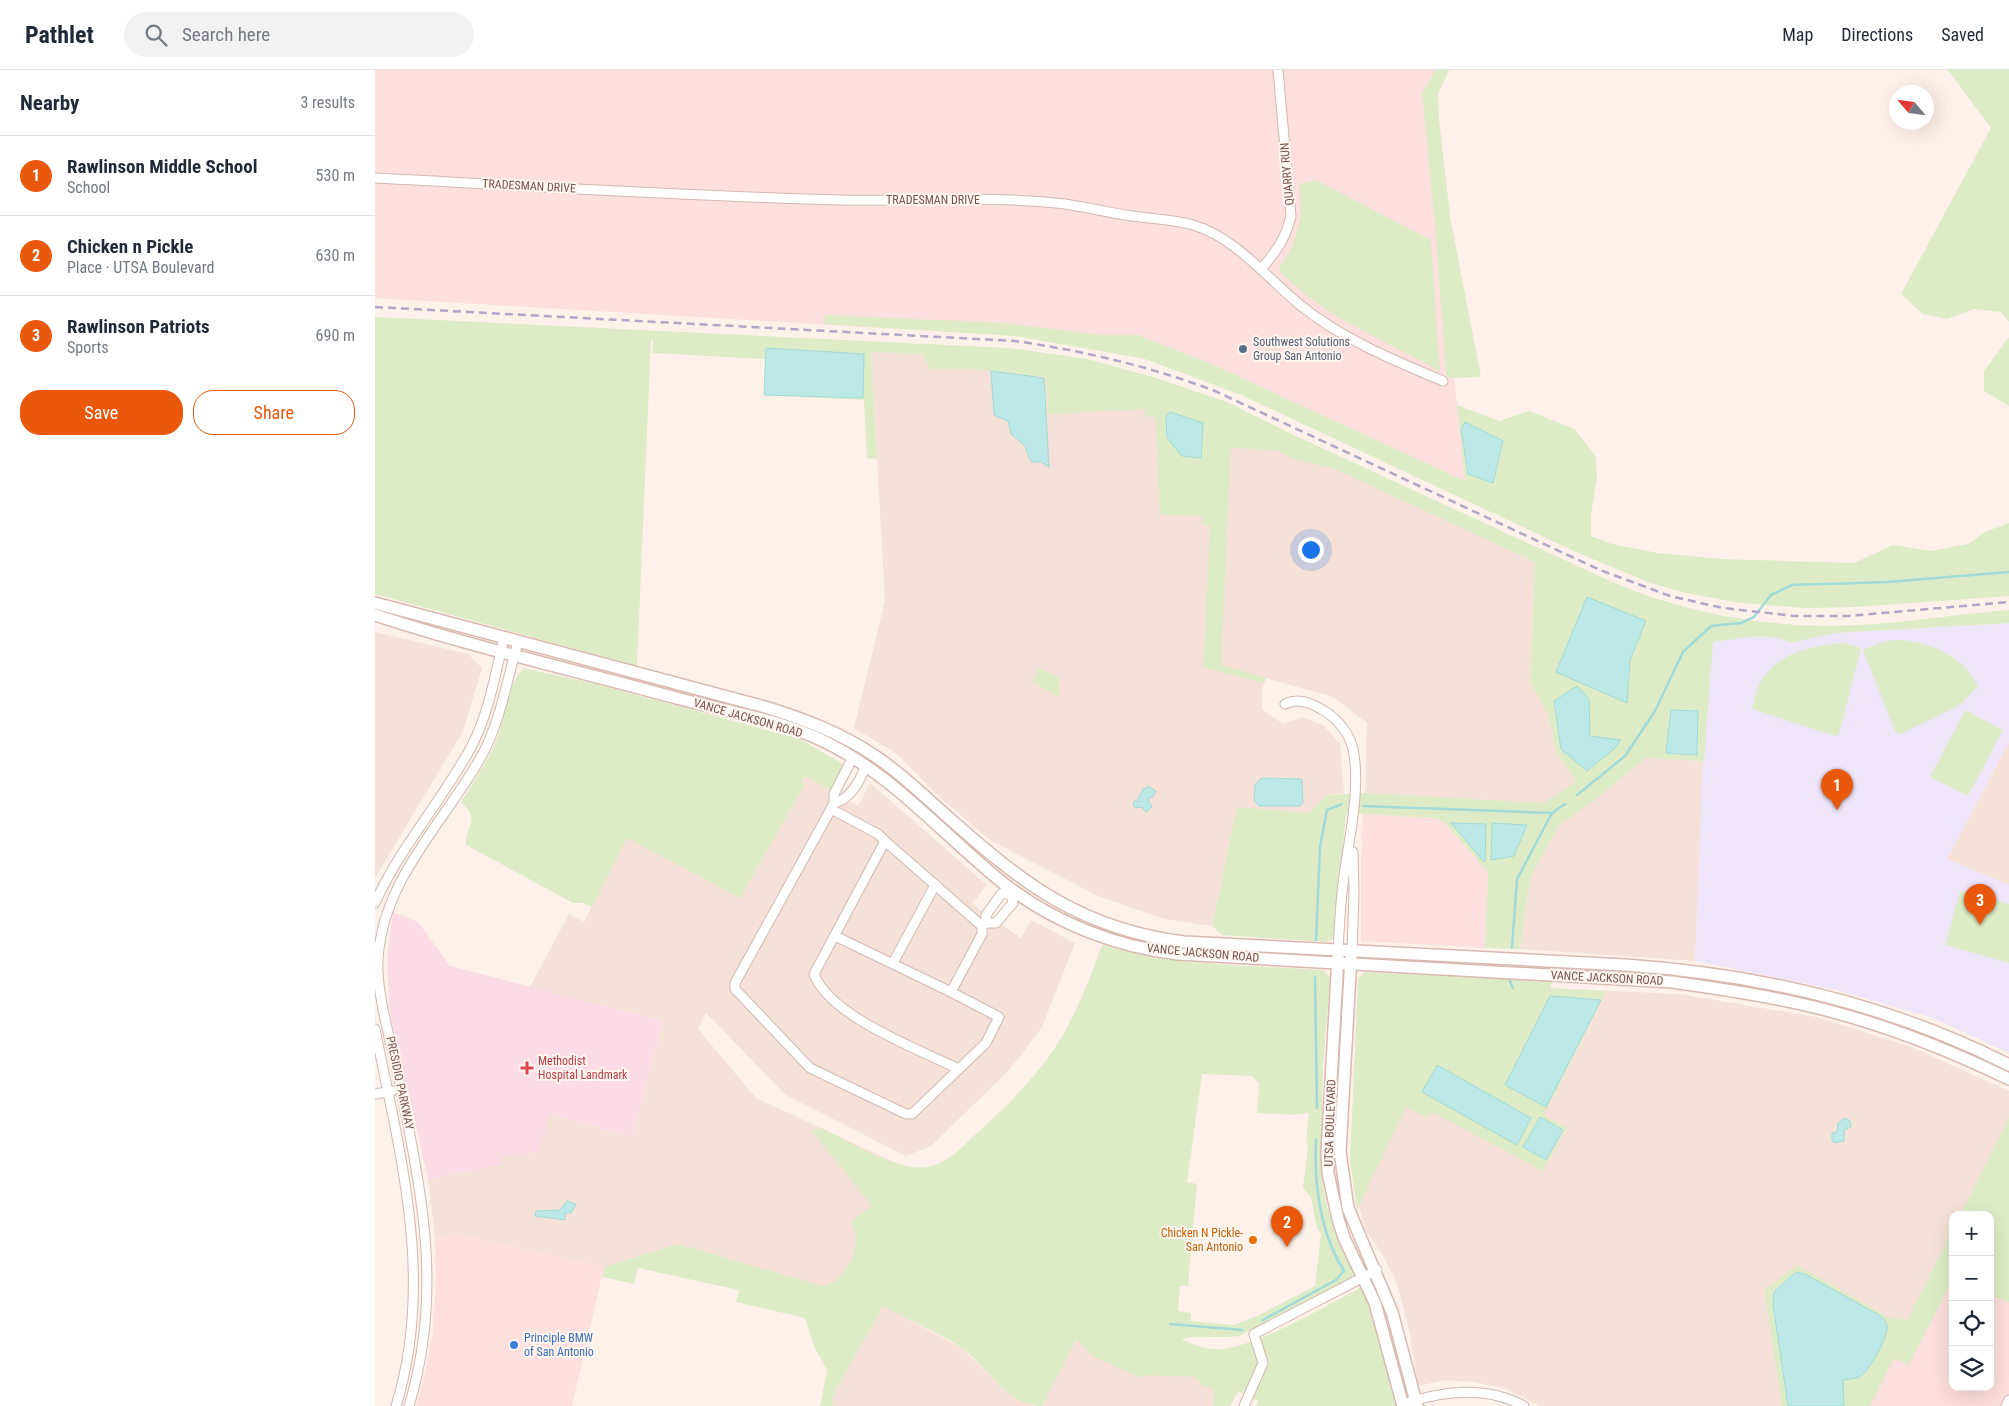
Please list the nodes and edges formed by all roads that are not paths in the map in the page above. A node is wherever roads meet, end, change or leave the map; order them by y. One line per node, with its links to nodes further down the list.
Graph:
1 (1278, 70): 3 (street, QUARRY RUN)
2 (375, 178): 3 (street, TRADESMAN DRIVE)
3 (1261, 269): 4 (street, TRADESMAN DRIVE)
4 (1443, 381)
5 (375, 603): 7 (main road, VANCE JACKSON ROAD)
6 (375, 615): 9 (main road, VANCE JACKSON ROAD)
7 (504, 638): 8 (main road, VANCE JACKSON ROAD); 9 (street)
8 (517, 642): 10 (street, PRESIDIO PARKWAY); 29 (main road, VANCE JACKSON ROAD)
9 (501, 651): 10 (main road, VANCE JACKSON ROAD); 16 (street)
10 (514, 654): 12 (main road, VANCE JACKSON ROAD); 17 (street, PRESIDIO PARKWAY)
11 (1285, 704): 19 (street, UTSA BOULEVARD)
12 (853, 757): 13 (main road, VANCE JACKSON ROAD); 14 (street)
13 (866, 765): 15 (street); 22 (main road, VANCE JACKSON ROAD)
14 (840, 784): 15 (street); 18 (street)
15 (852, 790): 18 (street)
16 (438, 799): 17 (street); 23 (street)
17 (449, 806): 27 (street, PRESIDIO PARKWAY)
18 (833, 806): 20 (street); 37 (street)
19 (1352, 829): 29 (street, UTSA BOULEVARD); 30 (street, UTSA BOULEVARD)
20 (885, 841): 21 (street); 28 (street)
21 (935, 885): 26 (street); 33 (street)
22 (1012, 892): 24 (street); 25 (street); 31 (main road, VANCE JACKSON ROAD)
23 (375, 903)
24 (990, 909): 25 (street); 26 (street)
25 (1002, 917): 26 (street)
26 (984, 925): 34 (street)
27 (378, 928): 39 (street, PRESIDIO PARKWAY)
28 (835, 936): 33 (street); 37 (street)
29 (1338, 950): 30 (main road, VANCE JACKSON ROAD); 31 (main road, UTSA BOULEVARD)
30 (1352, 950): 32 (main road, UTSA BOULEVARD); 36 (main road, VANCE JACKSON ROAD)
31 (1338, 963): 32 (main road, VANCE JACKSON ROAD); 43 (main road, UTSA BOULEVARD)
32 (1351, 963): 38 (main road, VANCE JACKSON ROAD); 42 (main road, UTSA BOULEVARD)
33 (893, 964): 34 (street)
34 (951, 992): 37 (street)
35 (375, 1029): 40 (street, PRESIDIO PARKWAY)
36 (2009, 1065)
37 (959, 1069)
38 (2009, 1079)
39 (401, 1089): 40 (street); 48 (street, PRESIDIO PARKWAY)
40 (387, 1092): 41 (street); 47 (street, PRESIDIO PARKWAY)
41 (375, 1094)
42 (1377, 1270): 43 (street); 45 (main road, UTSA BOULEVARD)
43 (1364, 1277): 46 (main road, UTSA BOULEVARD); 49 (street)
44 (2009, 1400): 51 (street)
45 (1416, 1403): 46 (street); 50 (street)
46 (1403, 1405)
47 (396, 1406)
48 (409, 1406)
49 (1244, 1406)
50 (1524, 1406)
51 (2006, 1406)

